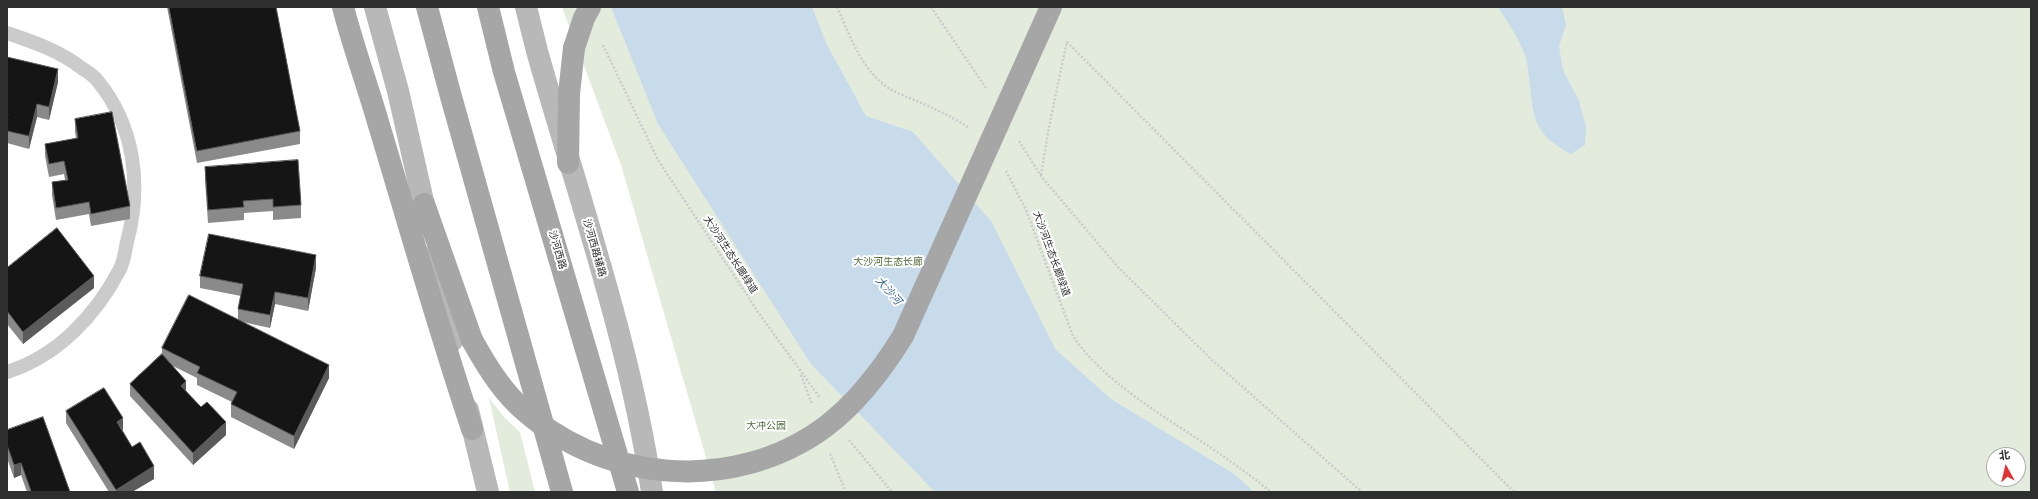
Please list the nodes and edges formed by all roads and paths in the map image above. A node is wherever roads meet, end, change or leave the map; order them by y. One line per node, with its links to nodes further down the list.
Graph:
1 (343, 7): 23 (main road)
2 (375, 7): 20 (main road)
3 (427, 7): 26 (main road)
4 (488, 7): 27 (main road, 沙河西路)
5 (526, 7): 17 (main road, 沙河西路辅路)
6 (590, 7): 17 (main road, bridge)
7 (837, 7): 15 (path)
8 (931, 7): 14 (path)
9 (1051, 7): 20 (main road, bridge)
10 (7, 32): 21 (lane)
11 (1069, 35): 13 (path)
12 (602, 40): 22 (path, 大沙河生态长廊绿道)
13 (1067, 42): 19 (path); 32 (path)
14 (989, 93)
15 (974, 132)
16 (1017, 138): 19 (path)
17 (568, 163): 28 (main road, 沙河西路辅路)
18 (1003, 166): 30 (path, 大沙河生态长廊绿道)
19 (1041, 176): 31 (path)
20 (424, 204): 23 (main road)
21 (7, 372)
22 (823, 402)
23 (472, 429): 25 (main road)
24 (846, 435): 29 (path)
25 (488, 492)
26 (562, 492)
27 (628, 492)
28 (652, 492)
29 (892, 492)
30 (1271, 492)
31 (1362, 492)
32 (1514, 492)

